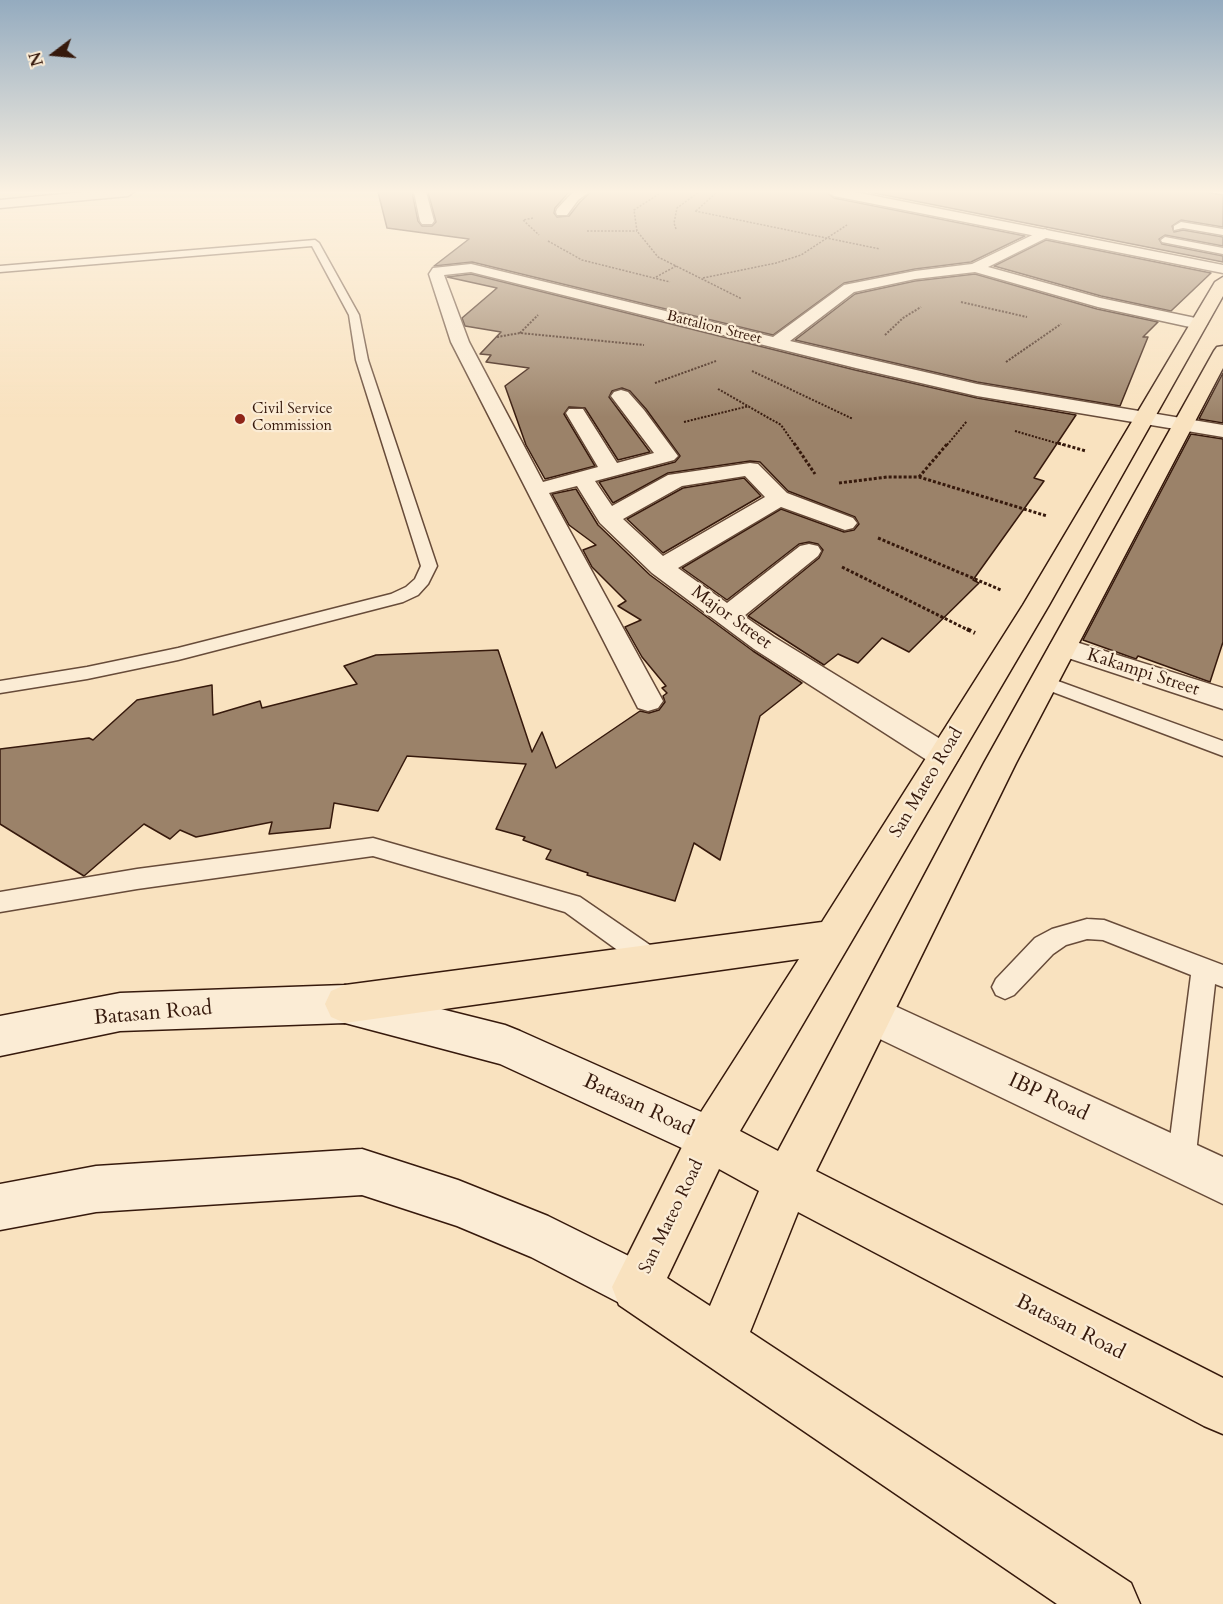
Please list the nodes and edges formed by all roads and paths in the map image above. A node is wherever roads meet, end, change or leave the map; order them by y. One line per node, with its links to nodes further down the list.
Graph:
1 (26, 267): 8 (lane)
2 (328, 267): 52 (lane)
3 (607, 267): 9 (path)
4 (673, 267): 9 (path)
5 (680, 267): 10 (path)
6 (757, 267): 10 (path)
7 (975, 268): 11 (street); 15 (street)
8 (0, 269)
9 (656, 278): 16 (path)
10 (703, 278): 14 (path)
11 (896, 279): 13 (path); 19 (street)
12 (1223, 282): 18 (main road, San Mateo Road)
13 (938, 297): 17 (path); 25 (path)
14 (742, 299)
15 (1098, 302): 18 (street); 27 (path)
16 (635, 309): 19 (street, Battalion Street); 20 (street, Battalion Street)
17 (1036, 319)
18 (1199, 324): 31 (main road, San Mateo Road)
19 (768, 341): 24 (path); 25 (street, Battalion Street)
20 (460, 342): 21 (path); 40 (street, Battalion Street)
21 (651, 345)
22 (1223, 351): 32 (main road)
23 (713, 356): 24 (path)
24 (723, 358): 28 (path); 30 (path)
25 (856, 363): 27 (street, Battalion Street)
26 (718, 389): 39 (path)
27 (982, 391): 31 (street, Battalion Street); 37 (path)
28 (621, 396): 36 (street)
29 (576, 413): 36 (street)
30 (853, 419)
31 (1145, 419): 32 (street, Battalion Street); 35 (main road, San Mateo Road)
32 (1184, 425): 34 (street, Battalion Street); 49 (main road)
33 (1012, 431): 35 (path)
34 (1223, 431)
35 (1121, 461): 44 (main road, San Mateo Road)
36 (611, 471): 38 (street)
37 (919, 477): 39 (path); 44 (path)
38 (583, 479): 40 (street); 42 (street, Major Street)
39 (822, 485): 41 (path)
40 (536, 490): 54 (street, Battalion Street)
41 (786, 501): 42 (street); 43 (street); 46 (street)
42 (608, 518): 46 (street, Major Street)
43 (845, 523): 47 (path)
44 (1082, 527): 47 (main road, San Mateo Road)
45 (809, 550): 48 (street); 50 (path)
46 (661, 568): 48 (street, Major Street)
47 (1036, 605): 50 (main road, San Mateo Road)
48 (727, 616): 56 (street, Major Street)
49 (1063, 646): 51 (main road); 53 (street, Kakampi Street)
50 (1008, 649): 56 (main road, San Mateo Road)
51 (1044, 682): 55 (lane); 63 (main road)
52 (0, 687)
53 (1223, 699)
54 (648, 700)
55 (1223, 749)
56 (944, 756): 58 (main road, San Mateo Road)
57 (0, 902): 59 (lane)
58 (834, 937): 59 (main road); 65 (main road, San Mateo Road)
59 (654, 962): 62 (main road)
60 (1214, 972): 61 (lane); 66 (lane)
61 (1005, 987)
62 (345, 1004): 64 (street, Batasan Road); 65 (street, Batasan Road)
63 (873, 1015): 66 (street, IBP Road); 67 (main road)
64 (0, 1036)
65 (710, 1139): 67 (main road, Batasan Road); 70 (main road, San Mateo Road)
66 (1181, 1162): 68 (street, IBP Road)
67 (787, 1181): 71 (main road); 72 (main road, Batasan Road)
68 (1223, 1181)
69 (0, 1207): 70 (street)
70 (637, 1287): 71 (main road)
71 (720, 1343): 73 (main road)
72 (1223, 1407)
73 (1110, 1604)

